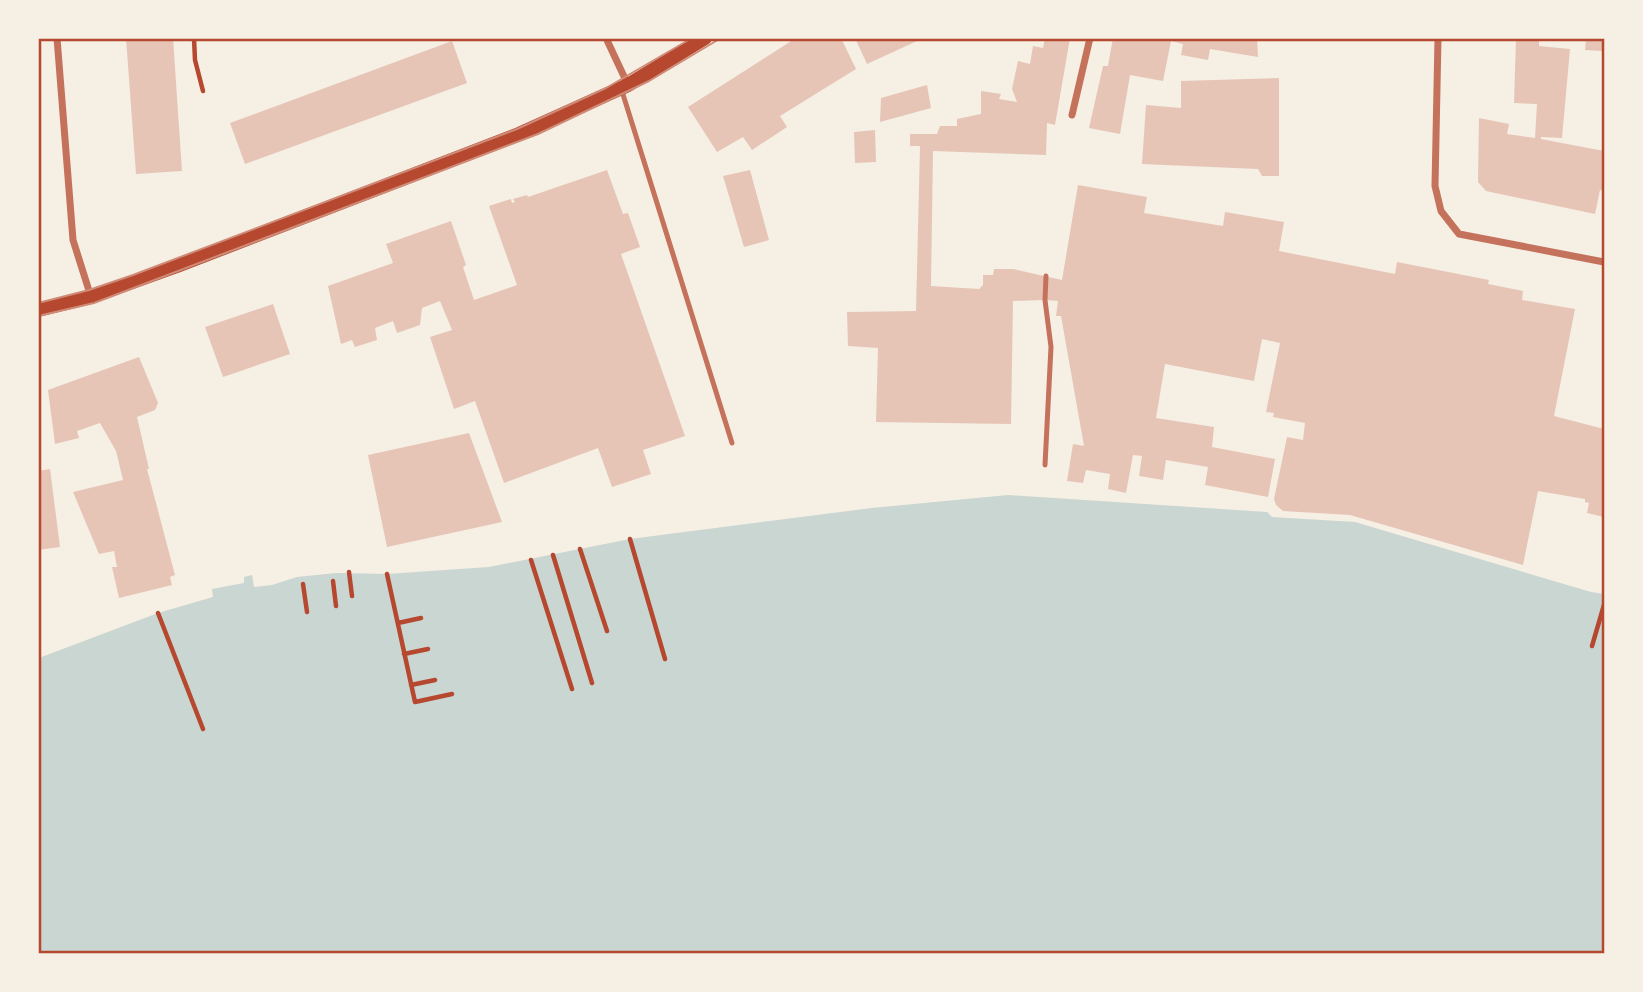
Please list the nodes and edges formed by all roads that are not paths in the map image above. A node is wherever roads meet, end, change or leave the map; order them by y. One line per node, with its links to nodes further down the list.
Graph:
1 (57, 38): 10 (street)
2 (606, 38): 6 (street)
3 (705, 38): 6 (main road)
4 (1090, 38): 7 (street)
5 (1438, 38): 8 (street)
6 (625, 87): 10 (main road); 12 (lane)
7 (1072, 115)
8 (1605, 262)
9 (1046, 276): 13 (lane)
10 (91, 297): 11 (main road)
11 (38, 310)
12 (732, 443)
13 (1045, 465)

